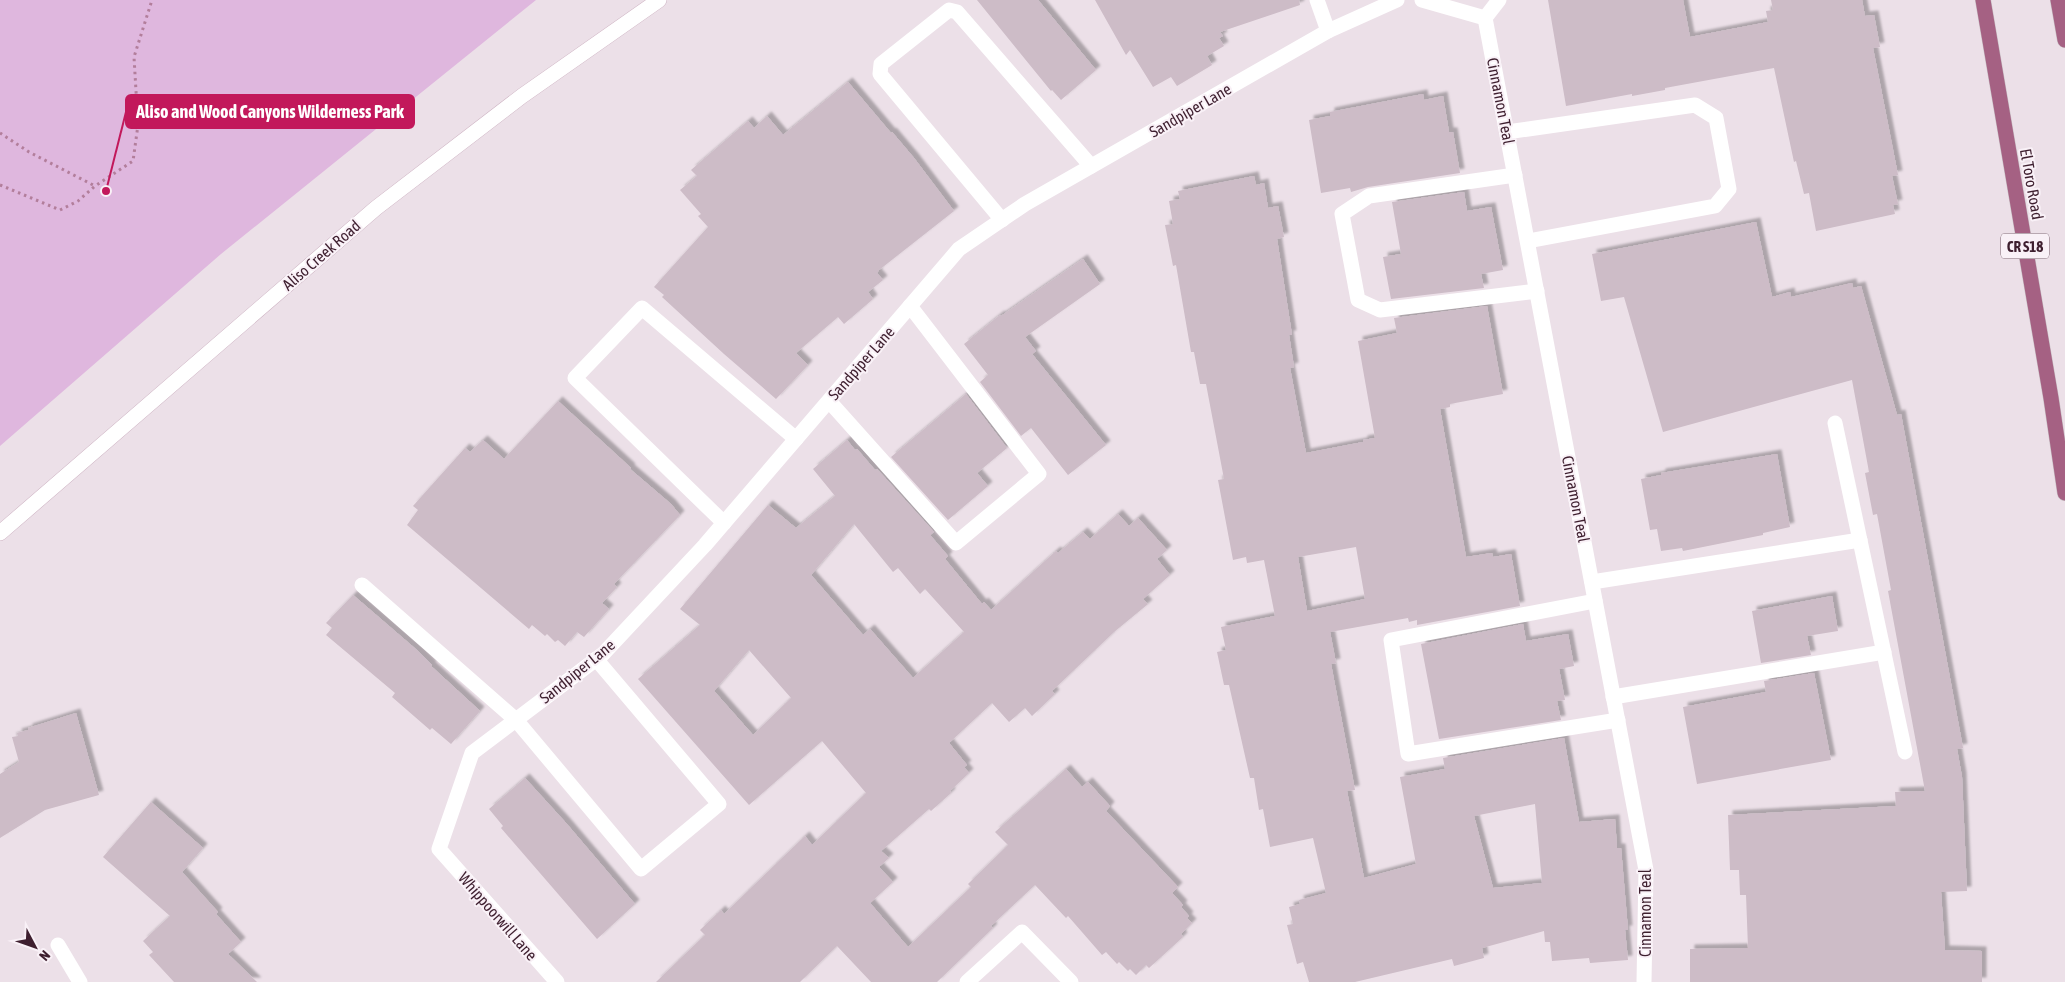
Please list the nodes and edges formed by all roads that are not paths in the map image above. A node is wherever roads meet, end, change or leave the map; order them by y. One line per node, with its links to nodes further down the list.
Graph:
1 (659, 0): 23 (street, Aliso Creek Road)
2 (1317, 0): 9 (street)
3 (1398, 0): 9 (street, Sandpiper Lane)
4 (1499, 0): 8 (street)
5 (1983, 0): 21 (main road, El Toro Road / CR S18)
6 (2058, 0): 10 (main road)
7 (1431, 1): 8 (street)
8 (1485, 18): 11 (street, Cinnamon Teal)
9 (1328, 31): 12 (street, Sandpiper Lane)
10 (2065, 40)
11 (1507, 132): 13 (street, Cinnamon Teal); 15 (street)
12 (1091, 166): 14 (street, Sandpiper Lane); 14 (street)
13 (1515, 175): 15 (street, Cinnamon Teal); 16 (street)
14 (1002, 220): 17 (street, Sandpiper Lane)
15 (1528, 241): 16 (street, Cinnamon Teal)
16 (1537, 291): 25 (street, Cinnamon Teal)
17 (910, 306): 18 (street, Sandpiper Lane); 18 (street)
18 (829, 401): 20 (street, Sandpiper Lane)
19 (1835, 423): 24 (street)
20 (796, 439): 22 (street, Sandpiper Lane); 22 (street)
21 (2065, 492)
22 (724, 523): 29 (street, Sandpiper Lane)
23 (0, 533)
24 (1860, 540): 25 (street); 28 (street)
25 (1592, 582): 27 (street, Cinnamon Teal)
26 (362, 586): 31 (street)
27 (1596, 601): 30 (street, Cinnamon Teal); 32 (street)
28 (1884, 652): 30 (street); 33 (street)
29 (596, 659): 31 (street, Sandpiper Lane); 31 (street)
30 (1613, 697): 32 (street, Cinnamon Teal)
31 (516, 720): 34 (street, Sandpiper Lane)
32 (1618, 720): 40 (street, Cinnamon Teal)
33 (1905, 752)
34 (439, 849): 37 (street, Whippoorwill Lane)
35 (58, 944): 36 (street)
36 (80, 982)
37 (557, 982)
38 (967, 982): 39 (street)
39 (1071, 982)
40 (1644, 982)

